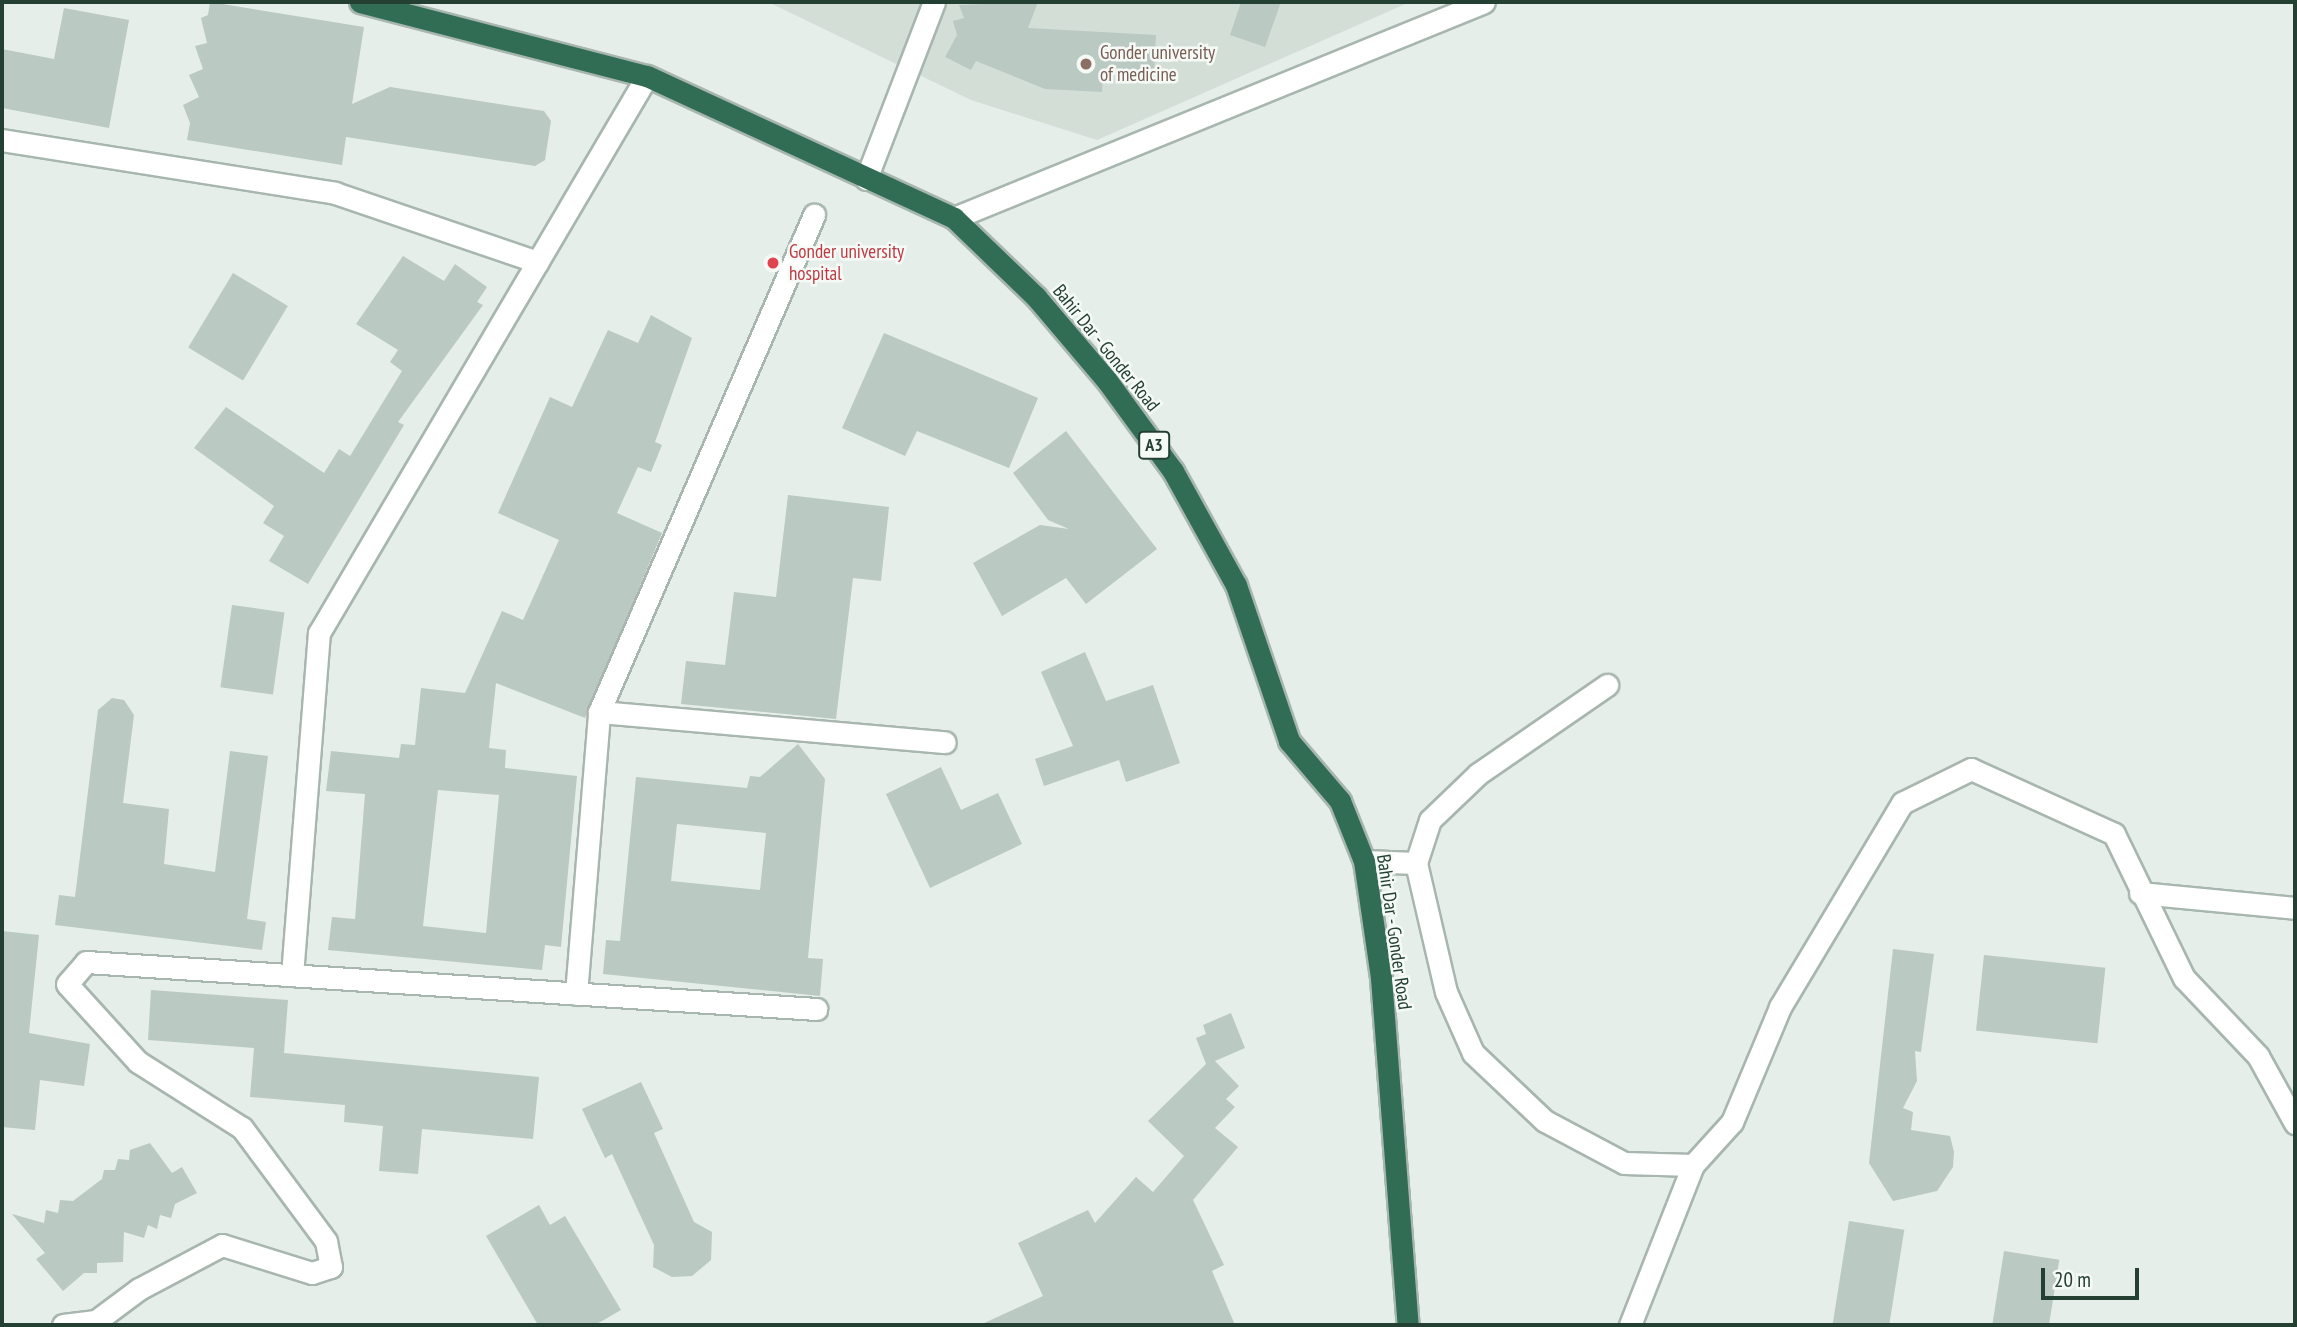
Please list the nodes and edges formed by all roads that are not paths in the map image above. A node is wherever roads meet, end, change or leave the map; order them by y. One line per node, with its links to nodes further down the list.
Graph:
1 (360, 2): 4 (highway, Bahir Dar - Gonder Road / A3)
2 (934, 2): 6 (street)
3 (1484, 2): 8 (street)
4 (647, 76): 6 (highway, Bahir Dar - Gonder Road / A3); 9 (street)
5 (2, 140): 9 (street)
6 (866, 179): 8 (highway, Bahir Dar - Gonder Road / A3)
7 (814, 215): 11 (street)
8 (954, 218): 13 (highway, Bahir Dar - Gonder Road / A3)
9 (538, 262): 17 (street)
10 (1607, 685): 14 (street)
11 (599, 712): 12 (street); 18 (street)
12 (945, 742)
13 (1364, 861): 14 (street); 23 (highway, Bahir Dar - Gonder Road / A3)
14 (1416, 863): 21 (street)
15 (2140, 893): 16 (street); 20 (street); 21 (street)
16 (2295, 908)
17 (292, 975): 18 (street); 22 (street)
18 (576, 993): 19 (street)
19 (816, 1009)
20 (2295, 1124)
21 (1693, 1165): 24 (street)
22 (63, 1325)
23 (1408, 1325)
24 (1630, 1325)

